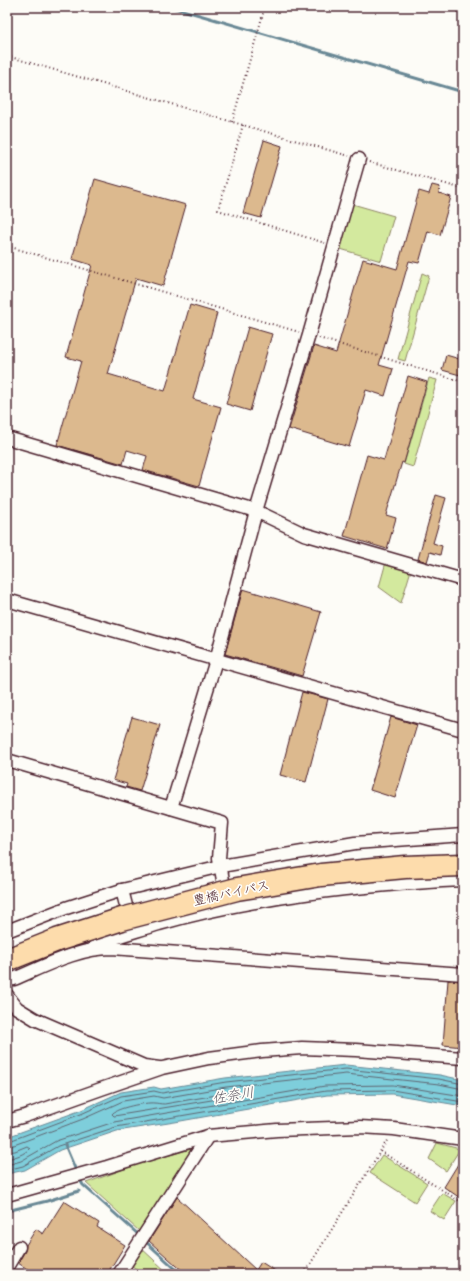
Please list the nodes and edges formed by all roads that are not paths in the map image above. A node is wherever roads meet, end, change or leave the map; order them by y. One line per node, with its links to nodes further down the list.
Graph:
1 (359, 159): 3 (street)
2 (7, 438): 3 (street)
3 (256, 511): 4 (street); 6 (street)
4 (463, 580)
5 (7, 600): 6 (street)
6 (216, 660): 7 (street); 9 (street)
7 (463, 730)
8 (7, 760): 9 (street)
9 (171, 808): 12 (street)
10 (463, 835): 12 (street)
11 (463, 865): 20 (highway, 豊橋バイパス, bridge)
12 (221, 866): 15 (street); 16 (street)
13 (463, 871): 21 (highway, 豊橋バイパス)
14 (463, 880): 16 (street)
15 (122, 890): 17 (street); 18 (street)
16 (227, 908): 18 (street)
17 (7, 931)
18 (133, 932): 19 (street)
19 (71, 955): 22 (street); 23 (street)
20 (7, 960)
21 (7, 967)
22 (463, 974)
23 (7, 980)
24 (7, 995): 26 (street)
25 (463, 1058): 26 (street)
26 (162, 1068): 27 (street)
27 (7, 1121)
28 (208, 1136): 29 (street); 30 (street); 33 (street)
29 (460, 1140)
30 (7, 1195)
31 (19, 1247): 32 (street)
32 (7, 1267)
33 (119, 1274)

